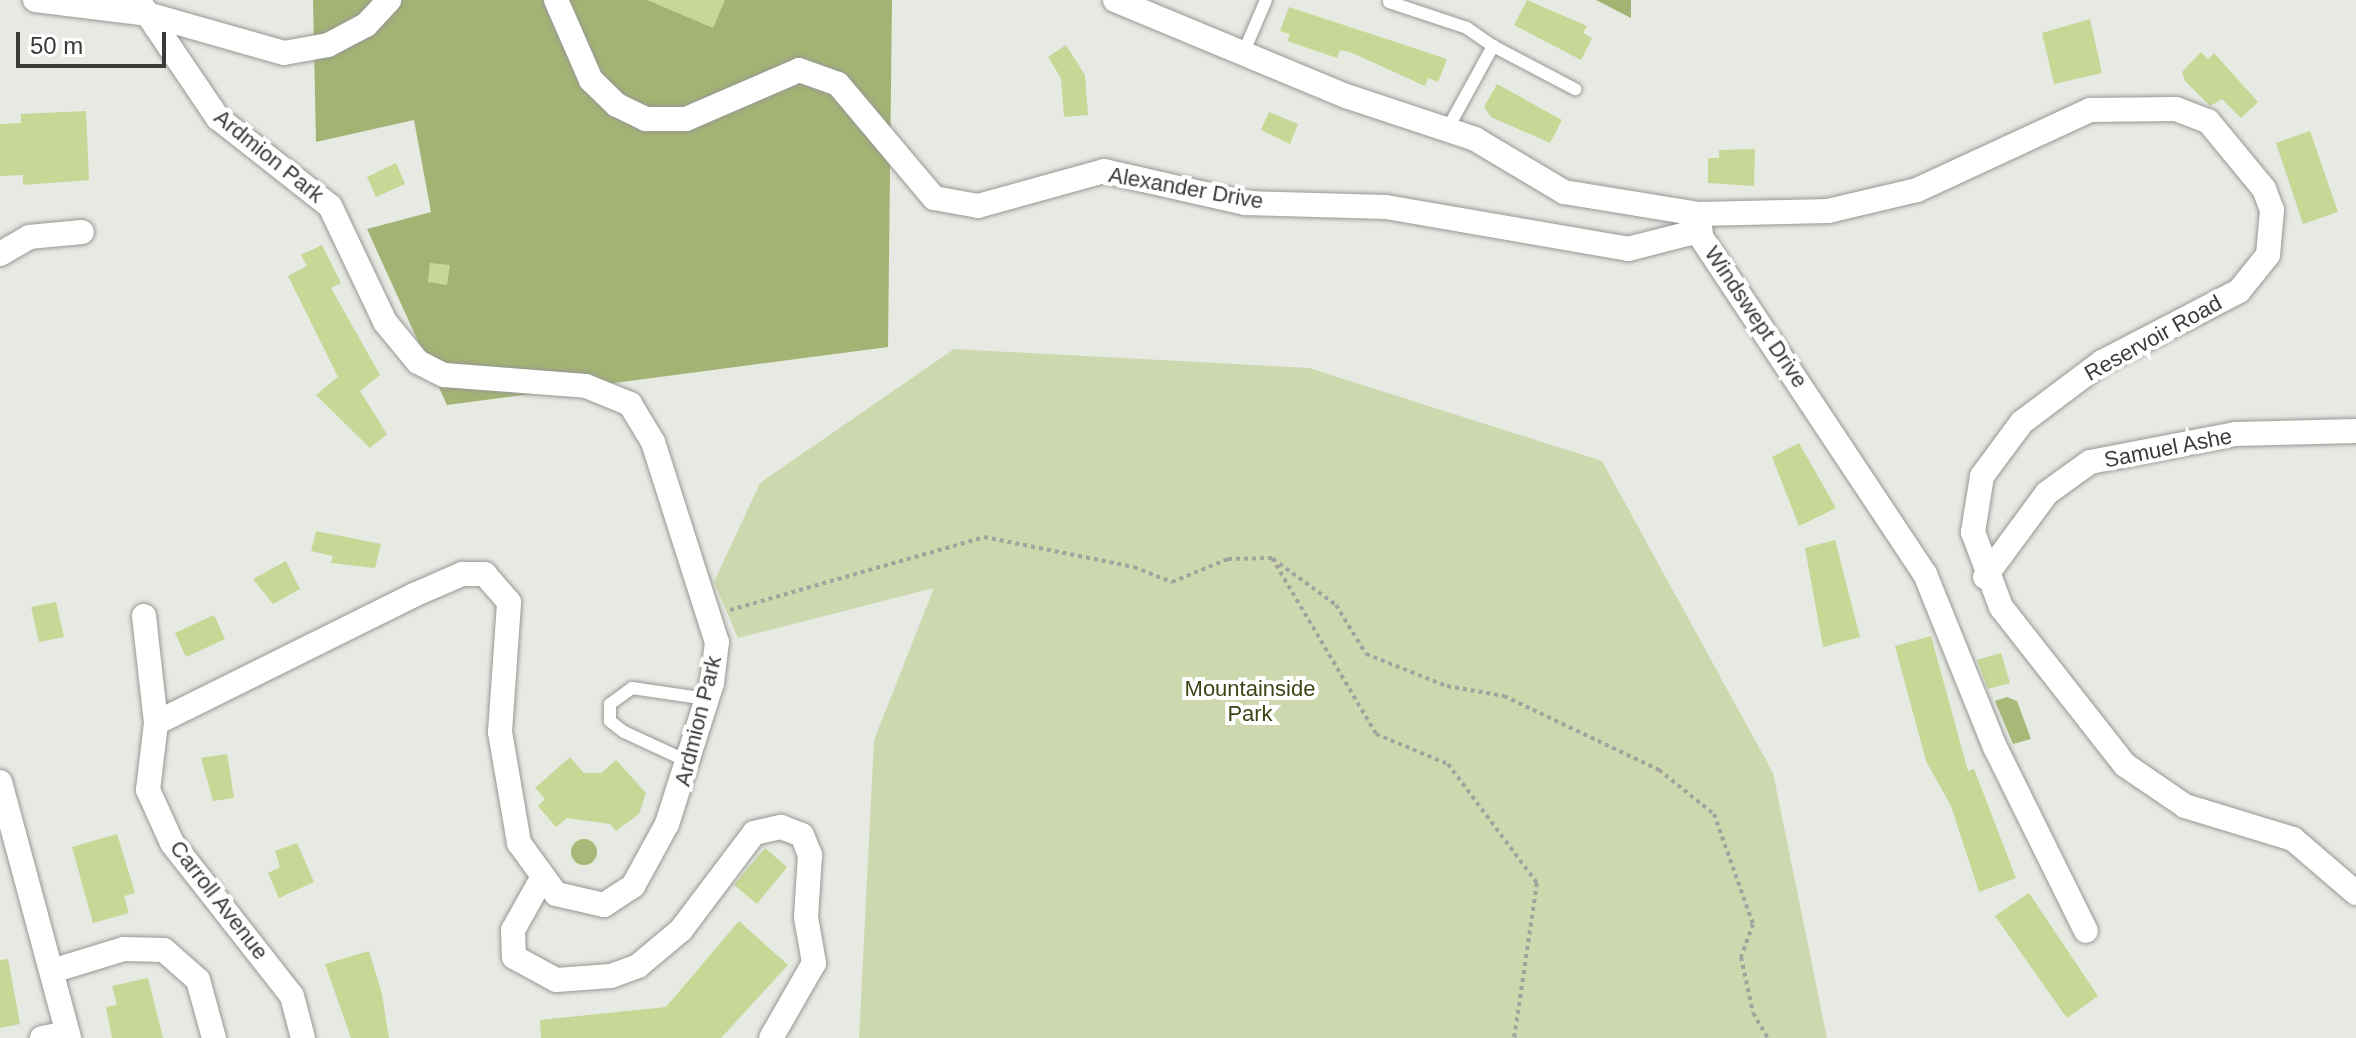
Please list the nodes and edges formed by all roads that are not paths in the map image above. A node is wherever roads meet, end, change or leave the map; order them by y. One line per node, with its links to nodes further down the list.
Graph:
1 (35, 0): 7 (street)
2 (389, 0): 7 (street)
3 (556, 0): 12 (street, Alexander Drive)
4 (1115, 0): 9 (street)
5 (1266, 0): 9 (lane)
6 (1389, 2): 8 (lane)
7 (143, 7): 18 (street, Ardmion Park)
8 (1493, 46): 10 (lane); 11 (lane)
9 (1245, 49): 11 (street)
10 (1575, 89)
11 (1448, 128): 12 (street)
12 (1699, 214): 16 (street, Reservoir Road); 24 (street, Windswept Drive)
13 (82, 232): 14 (street)
14 (0, 254)
15 (2356, 431): 16 (street, Samuel Ashe)
16 (1985, 577): 23 (street, Reservoir Road)
17 (144, 616): 19 (street, Carroll Avenue)
18 (707, 699): 20 (street, Ardmion Park); 20 (lane)
19 (156, 723): 22 (street, Ardmion Park); 29 (street, Carroll Avenue)
20 (690, 762): 22 (street, Ardmion Park)
21 (0, 782): 25 (street)
22 (541, 880): 30 (street)
23 (2356, 893)
24 (2086, 931)
25 (52, 971): 26 (street); 28 (street)
26 (68, 1035): 27 (street)
27 (42, 1038)
28 (214, 1038)
29 (303, 1038)
30 (771, 1038)

